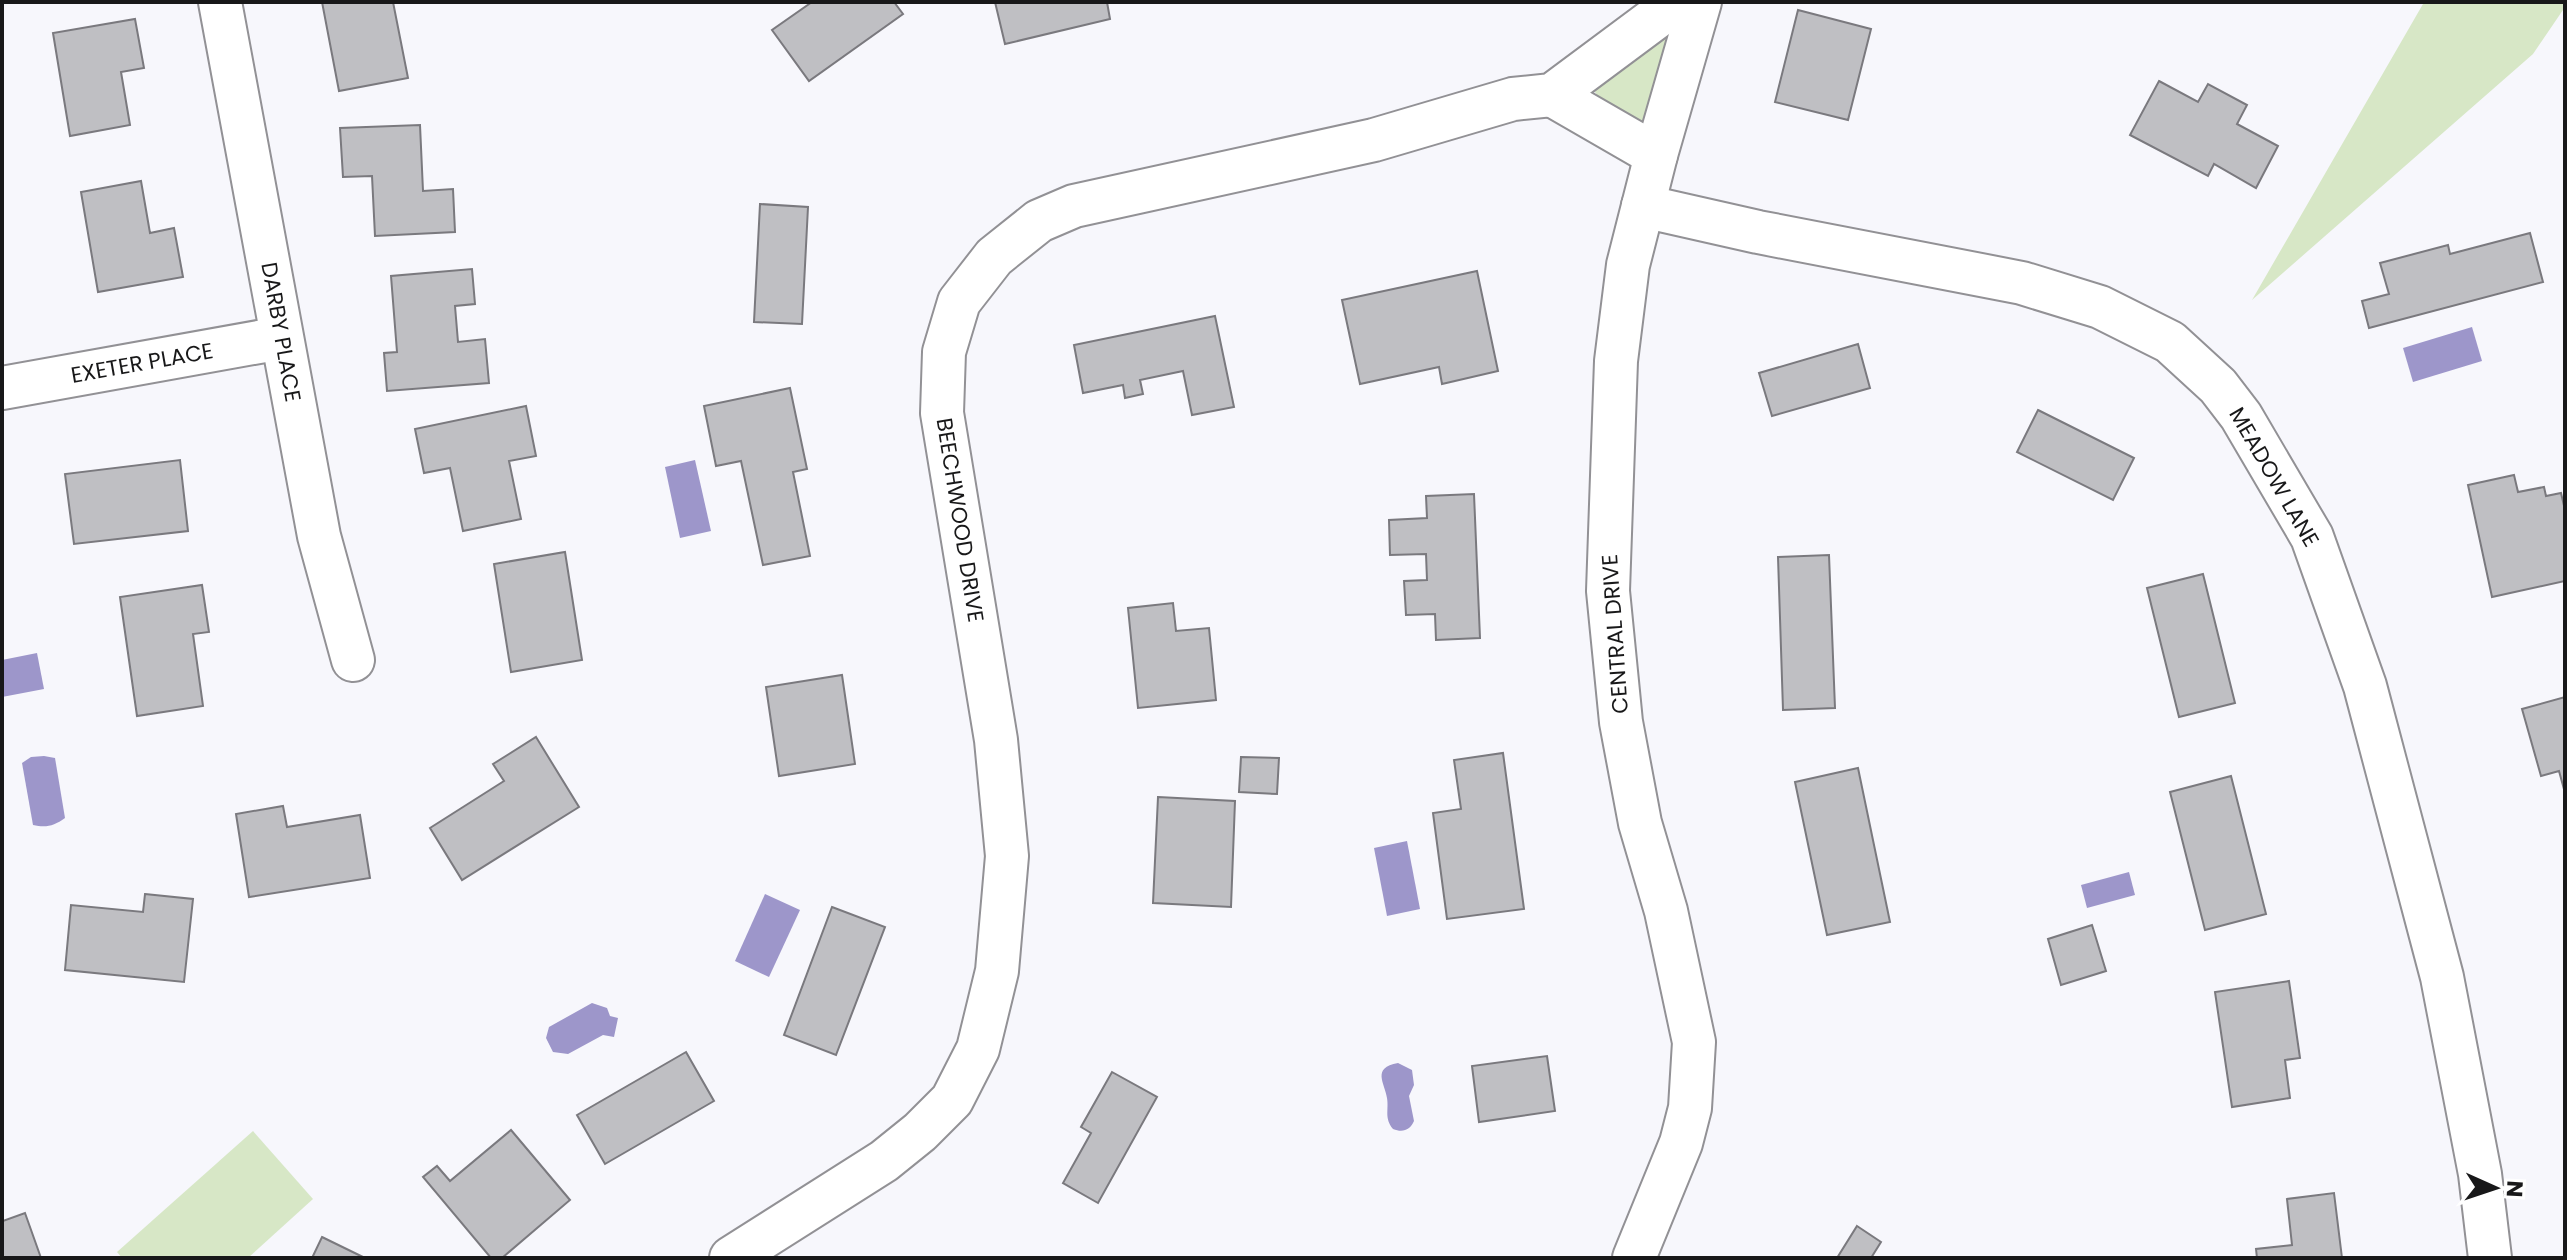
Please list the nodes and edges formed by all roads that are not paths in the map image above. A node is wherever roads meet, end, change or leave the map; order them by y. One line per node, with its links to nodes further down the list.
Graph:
1 (220, 2): 7 (street, DARBY PLACE)
2 (1677, 2): 4 (street)
3 (1700, 2): 5 (street, CENTRAL DRIVE)
4 (1552, 95): 5 (street); 10 (street, BEECHWOOD DRIVE)
5 (1656, 155): 6 (street, CENTRAL DRIVE)
6 (1643, 206): 11 (street, CENTRAL DRIVE); 12 (street, MEADOW LANE)
7 (281, 338): 8 (street, EXETER PLACE); 9 (street, DARBY PLACE)
8 (2, 388)
9 (353, 660)
10 (731, 1258)
11 (1634, 1258)
12 (2490, 1258)

